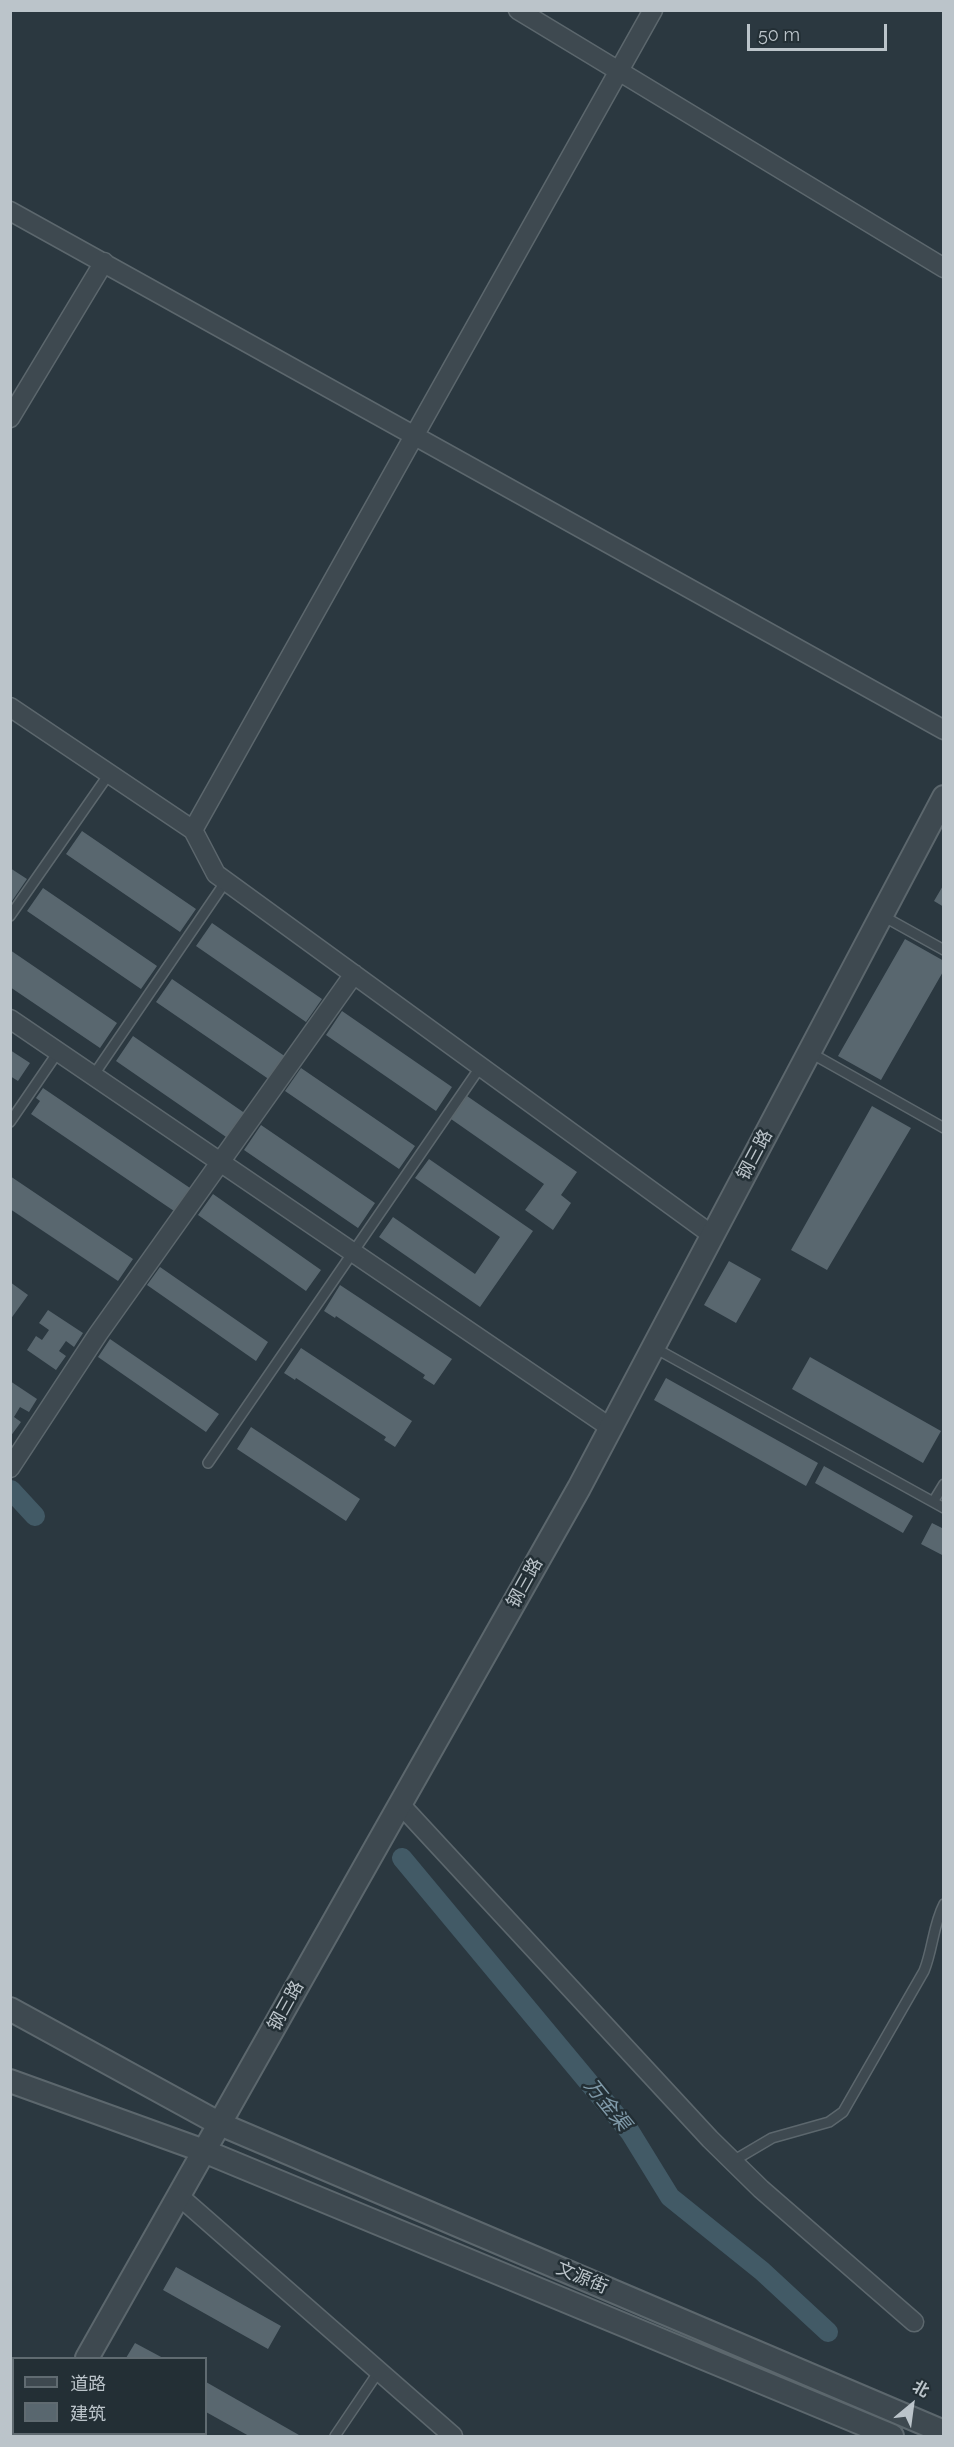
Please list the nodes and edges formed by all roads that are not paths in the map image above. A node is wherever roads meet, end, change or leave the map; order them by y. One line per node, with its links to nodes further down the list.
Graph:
1 (518, 10): 3 (street)
2 (653, 10): 3 (street)
3 (619, 72): 6 (street); 8 (street)
4 (10, 211): 5 (street)
5 (104, 262): 7 (street); 8 (street)
6 (944, 268)
7 (10, 418)
8 (416, 436): 10 (street); 13 (street)
9 (10, 707): 11 (street)
10 (944, 730)
11 (110, 774): 13 (street); 16 (lane)
12 (944, 797): 15 (street, 钢三路)
13 (193, 830): 14 (street)
14 (226, 881): 18 (street); 23 (lane)
15 (881, 915): 17 (lane); 21 (street, 钢三路)
16 (10, 916)
17 (944, 950)
18 (354, 974): 22 (street); 26 (street)
19 (10, 1019): 20 (street)
20 (58, 1052): 23 (street); 24 (lane)
21 (809, 1052): 25 (lane); 27 (street, 钢三路)
22 (481, 1066): 27 (street); 28 (lane)
23 (93, 1076): 26 (street)
24 (10, 1122)
25 (944, 1128)
26 (220, 1162): 28 (street); 32 (street)
27 (712, 1235): 29 (street, 钢三路)
28 (353, 1252): 30 (street); 31 (lane)
29 (653, 1347): 30 (street, 钢三路); 34 (lane)
30 (611, 1428): 36 (street, 钢三路)
31 (208, 1463)
32 (10, 1468)
33 (944, 1484): 34 (lane)
34 (933, 1502): 35 (lane)
35 (944, 1508)
36 (400, 1804): 40 (street, 钢三路); 42 (street)
37 (944, 1904): 42 (lane)
38 (10, 2009): 40 (street, 文源街)
39 (10, 2081): 41 (street, 文源街)
40 (220, 2124): 41 (street, 钢三路); 47 (street, 文源街)
41 (204, 2151): 43 (street, 钢三路); 50 (street, 文源街)
42 (733, 2161): 44 (street)
43 (179, 2196): 45 (street, 钢三路); 46 (street)
44 (914, 2322)
45 (88, 2357)
46 (379, 2371): 48 (lane); 49 (street)
47 (944, 2432)
48 (335, 2436)
49 (453, 2436)
50 (892, 2436)

